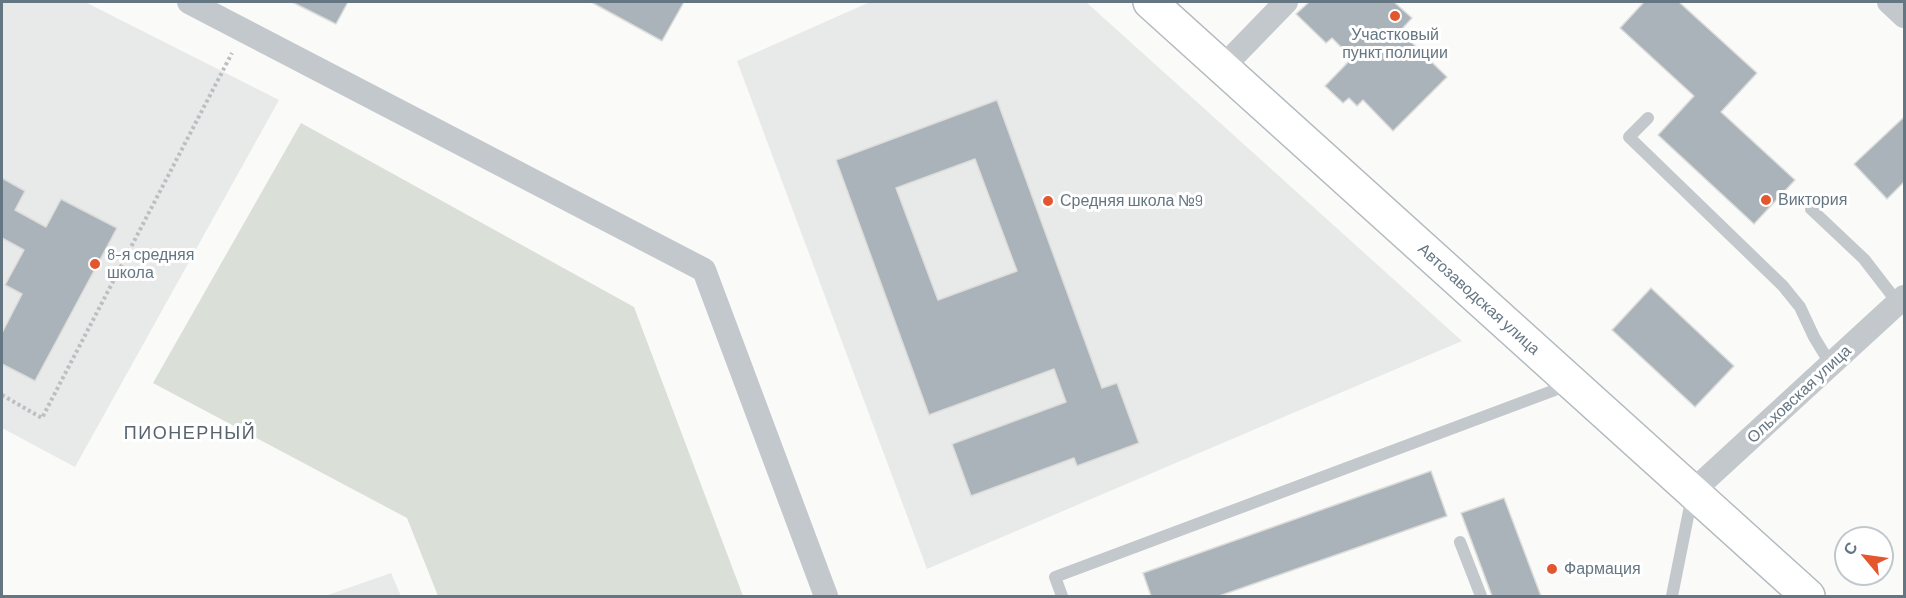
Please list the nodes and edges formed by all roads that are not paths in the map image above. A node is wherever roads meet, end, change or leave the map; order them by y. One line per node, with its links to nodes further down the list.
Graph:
1 (189, 2): 14 (street)
2 (1150, 2): 6 (street, Автозаводская улица)
3 (1286, 2): 6 (street)
4 (1889, 2): 5 (street)
5 (1905, 16)
6 (1222, 68): 11 (street, Автозаводская улица)
7 (1648, 118): 10 (lane)
8 (1811, 209): 9 (lane)
9 (1901, 300): 10 (street, Ольховская улица)
10 (1831, 365): 12 (street, Ольховская улица)
11 (1573, 384): 12 (street, Автозаводская улица); 15 (lane)
12 (1693, 491): 17 (lane); 18 (street, Автозаводская улица)
13 (1460, 542): 16 (lane)
14 (826, 597)
15 (1062, 597)
16 (1481, 597)
17 (1671, 597)
18 (1808, 597)

